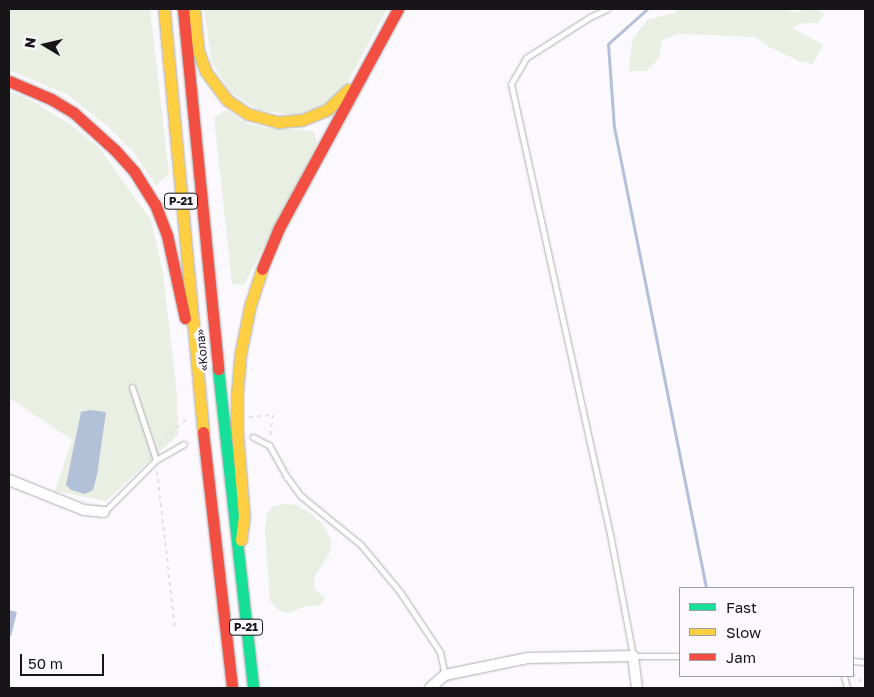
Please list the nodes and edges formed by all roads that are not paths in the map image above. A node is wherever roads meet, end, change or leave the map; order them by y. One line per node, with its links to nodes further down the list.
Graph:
1 (164, 9): 9 (main road, «Кола» / Р-21)
2 (183, 9): 15 (main road, «Кола» / Р-21)
3 (194, 9): 6 (main road)
4 (398, 9): 6 (main road)
5 (607, 9): 16 (lane)
6 (362, 74): 15 (main road)
7 (9, 81): 9 (main road)
8 (132, 387): 12 (lane)
9 (199, 394): 19 (main road, «Кола» / Р-21)
10 (253, 437): 18 (lane)
11 (184, 444): 12 (lane)
12 (156, 460): 14 (lane)
13 (9, 480): 14 (street)
14 (104, 512)
15 (238, 565): 20 (main road, «Кола» / Р-21)
16 (632, 656): 17 (lane); 18 (street); 22 (street)
17 (679, 656)
18 (445, 675): 21 (street)
19 (232, 688)
20 (253, 688)
21 (430, 688)
22 (637, 688)

